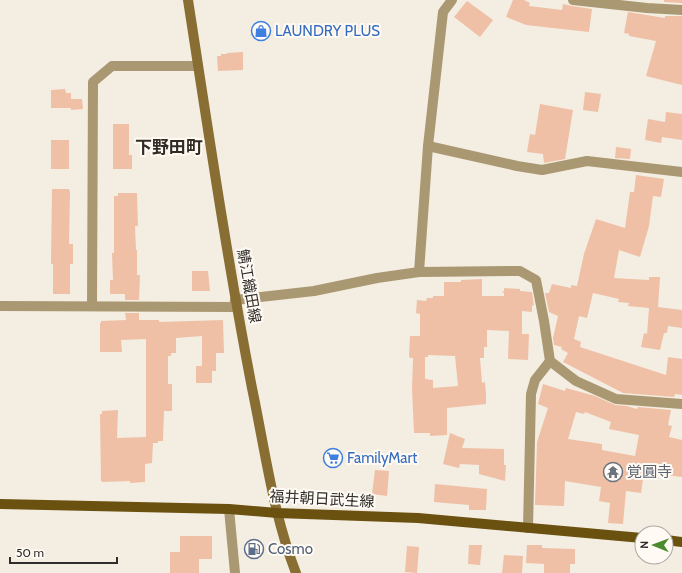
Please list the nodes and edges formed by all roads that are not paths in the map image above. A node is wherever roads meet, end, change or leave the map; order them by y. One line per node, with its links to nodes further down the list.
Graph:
1 (188, 0): 5 (main road, 鯖江織田線)
2 (452, 0): 6 (street)
3 (573, 0): 4 (street)
4 (682, 10)
5 (198, 66): 9 (main road, 鯖江織田線); 11 (street)
6 (428, 146): 7 (street); 8 (street)
7 (682, 172)
8 (419, 272): 9 (street); 12 (street)
9 (235, 300): 11 (street); 16 (main road, 鯖江織田線)
10 (0, 306): 11 (street)
11 (92, 306)
12 (550, 362): 13 (street); 17 (street)
13 (682, 404)
14 (0, 504): 15 (main road, 福井朝日武生線)
15 (229, 509): 16 (main road, 福井朝日武生線); 19 (street)
16 (277, 513): 17 (main road, 福井朝日武生線); 20 (main road, 鯖江織田線)
17 (528, 528): 18 (main road, 福井朝日武生線)
18 (634, 537)
19 (235, 573)
20 (296, 573)

